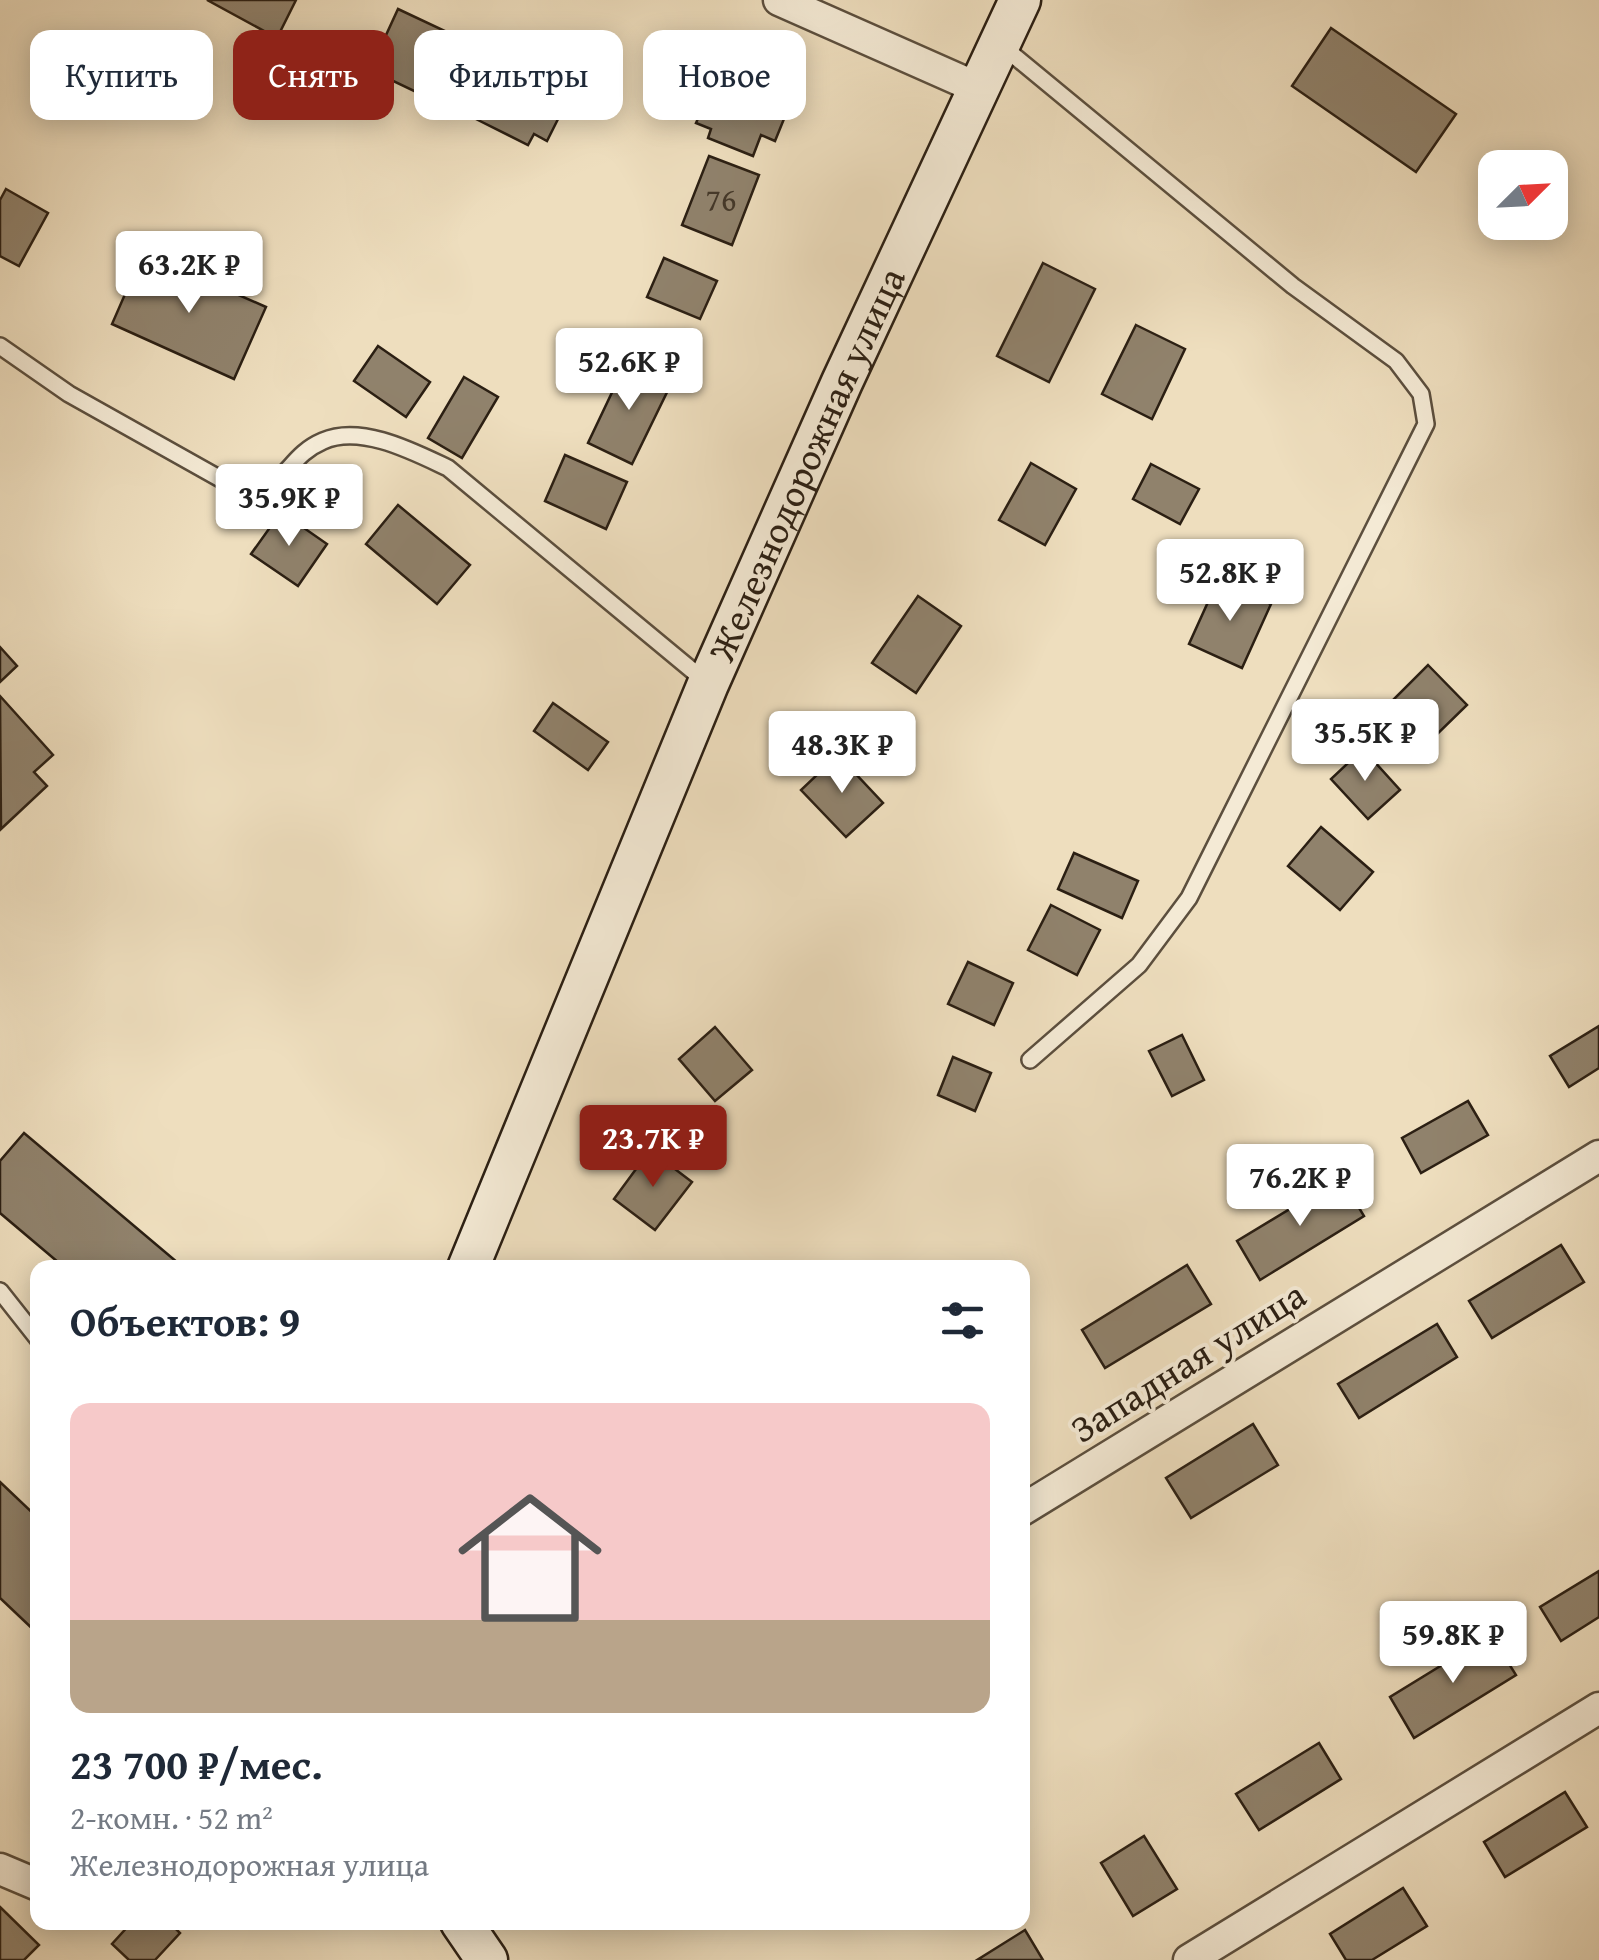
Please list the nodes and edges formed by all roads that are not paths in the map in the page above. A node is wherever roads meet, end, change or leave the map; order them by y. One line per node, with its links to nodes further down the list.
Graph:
1 (780, 0): 4 (street)
2 (1020, 0): 3 (main road, Железнодорожная улица)
3 (1000, 44): 4 (main road, Железнодорожная улица); 7 (lane)
4 (980, 89): 6 (main road, Железнодорожная улица)
5 (0, 346): 6 (lane)
6 (708, 684): 9 (main road, Железнодорожная улица)
7 (1030, 1060)
8 (1599, 1156): 12 (street, Западная улица)
9 (471, 1260)
10 (0, 1291): 11 (lane)
11 (30, 1329)
12 (1030, 1505)
13 (1599, 1708): 18 (street)
14 (0, 1870): 15 (street)
15 (30, 1882)
16 (467, 1930): 17 (main road)
17 (487, 1960)
18 (1189, 1960)

